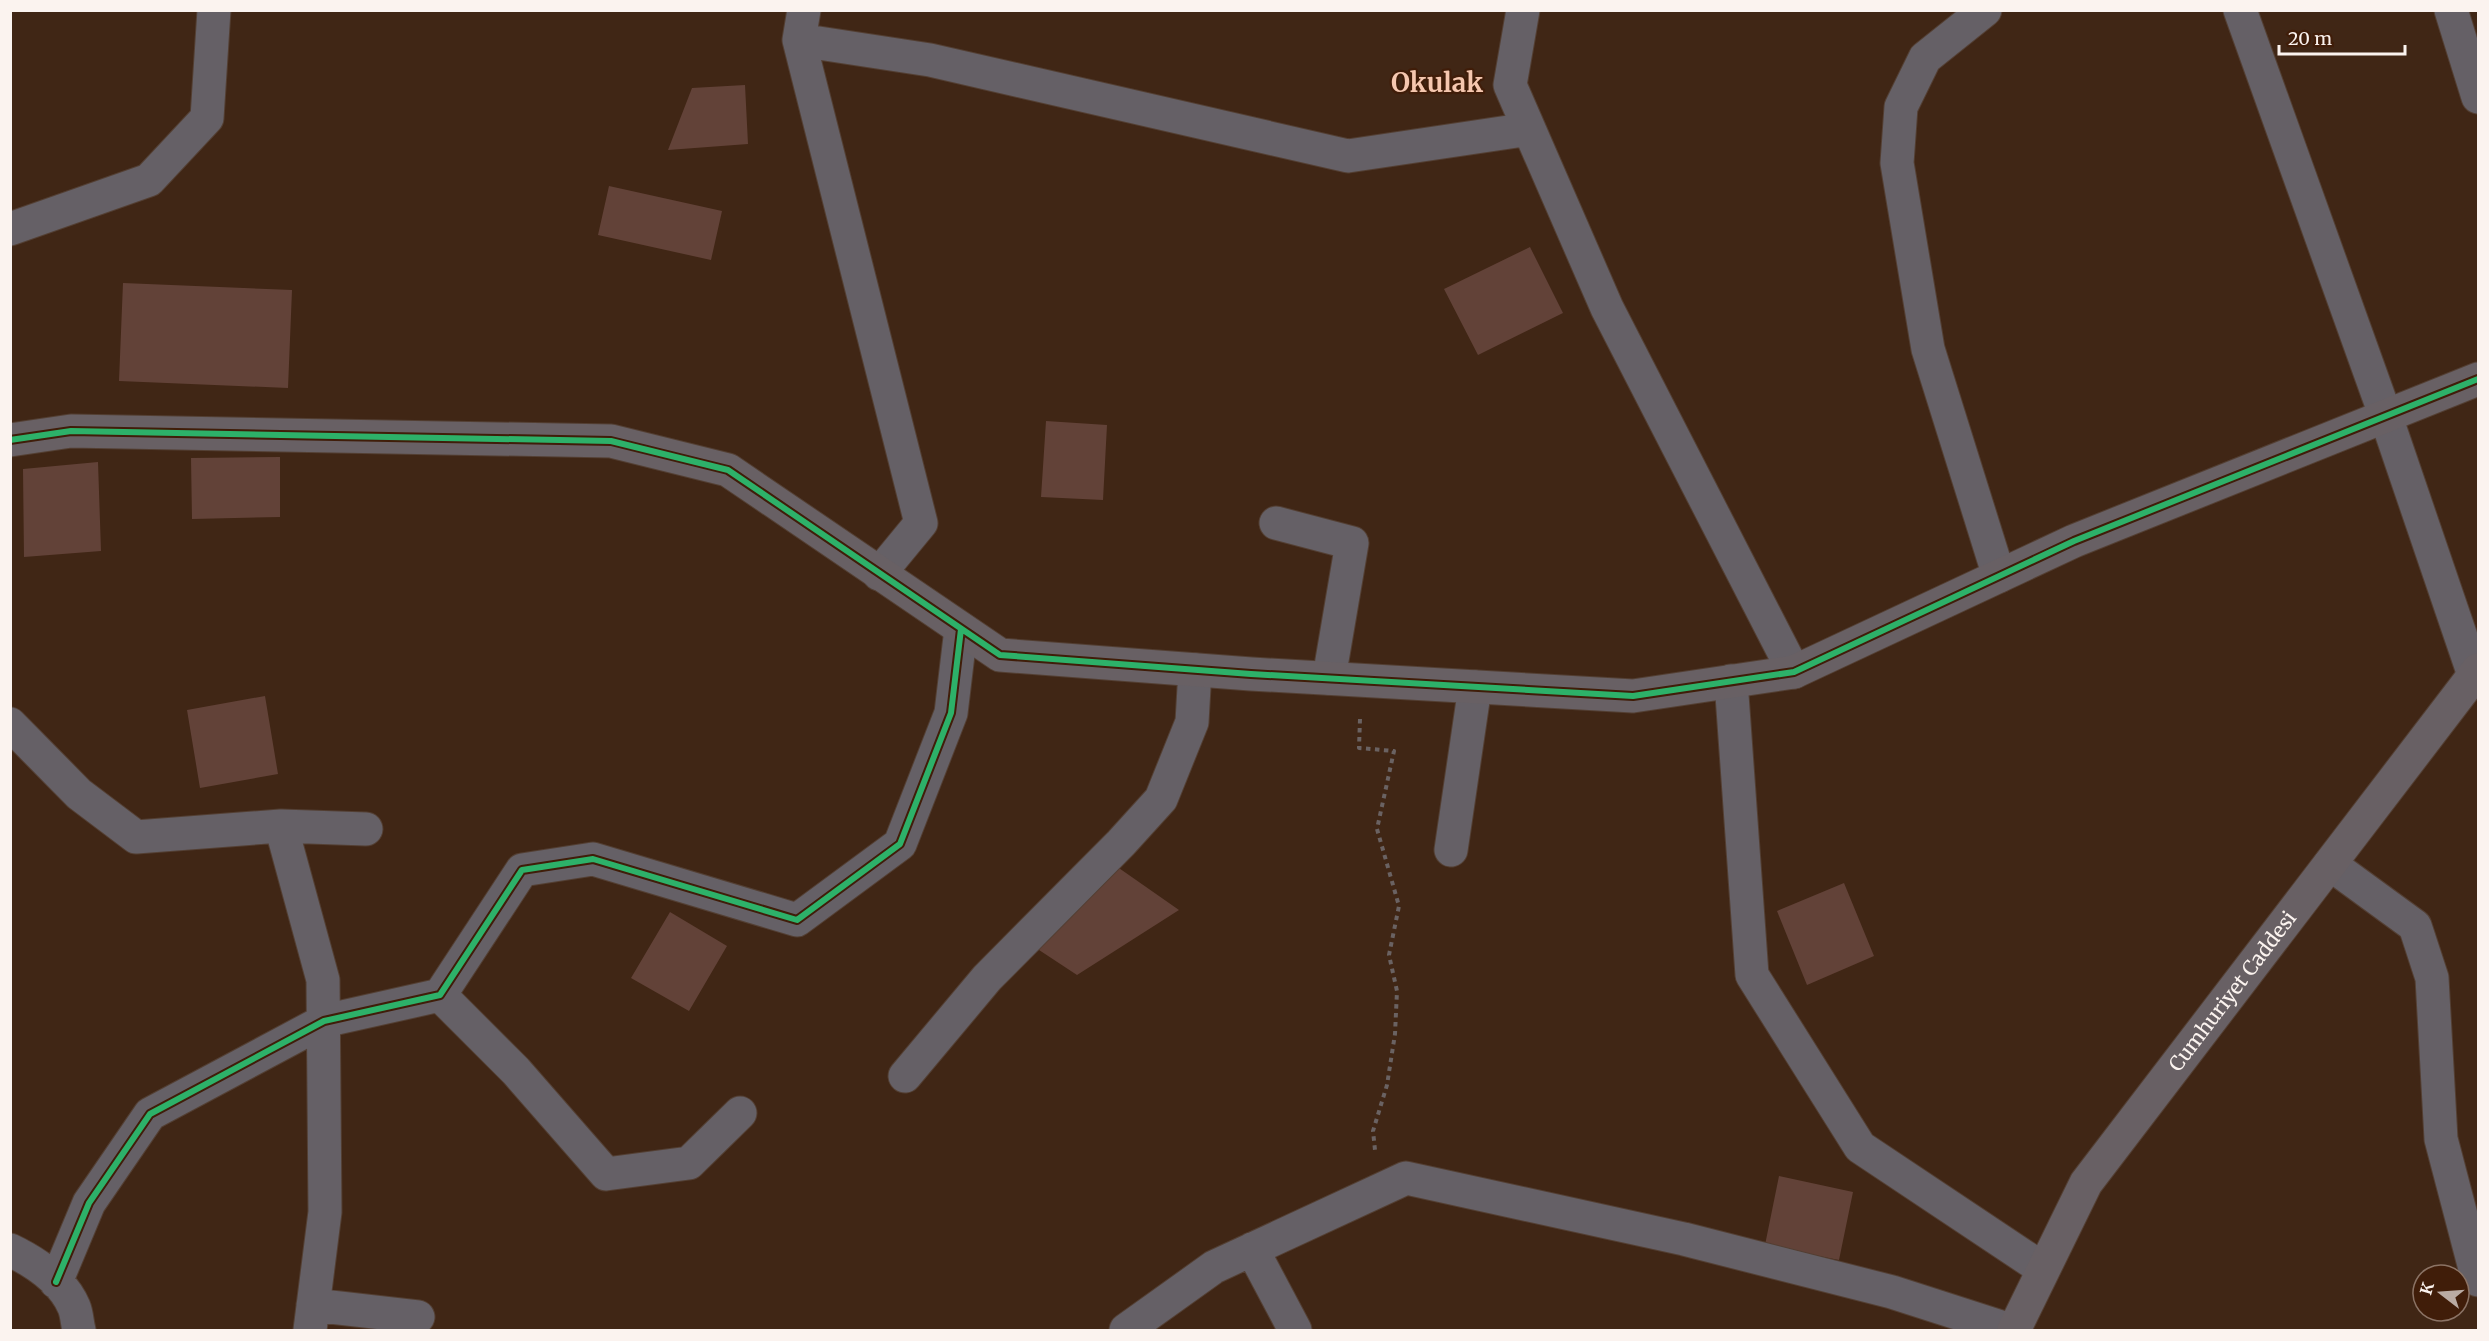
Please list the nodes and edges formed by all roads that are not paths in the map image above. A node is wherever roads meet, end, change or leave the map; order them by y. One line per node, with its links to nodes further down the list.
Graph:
1 (214, 10): 9 (street)
2 (1523, 10): 8 (street)
3 (1985, 10): 15 (street)
4 (2240, 10): 11 (street)
5 (2451, 10): 7 (street)
6 (802, 25): 8 (street); 14 (street)
7 (2478, 96)
8 (1529, 129): 18 (street)
9 (10, 229)
10 (2478, 379): 11 (street)
11 (2386, 417): 15 (street); 19 (street)
12 (10, 440): 14 (street)
13 (1276, 523): 20 (street)
14 (879, 574): 16 (street)
15 (1999, 576): 18 (street)
16 (961, 629): 17 (street); 28 (street)
17 (1195, 670): 20 (street); 30 (street)
18 (1794, 672): 21 (street)
19 (2476, 673): 27 (street, Cumhuriyet Caddesi)
20 (1329, 678): 22 (street)
21 (1731, 681): 22 (street); 34 (street)
22 (1475, 687): 26 (street)
23 (10, 724): 24 (street)
24 (281, 826): 25 (street); 29 (street)
25 (366, 829)
26 (1451, 850)
27 (2330, 864): 34 (street, Cumhuriyet Caddesi); 35 (street)
28 (440, 995): 29 (street); 31 (street)
29 (324, 1021): 36 (street); 38 (street)
30 (905, 1076)
31 (740, 1113)
32 (1252, 1249): 40 (street); 41 (street); 42 (street)
33 (10, 1250): 36 (street)
34 (2043, 1269): 42 (street, Cumhuriyet Caddesi)
35 (2478, 1280)
36 (56, 1282): 39 (street)
37 (418, 1317): 38 (street)
38 (311, 1318)
39 (79, 1330)
40 (1126, 1330)
41 (1295, 1330)
42 (2012, 1330)

